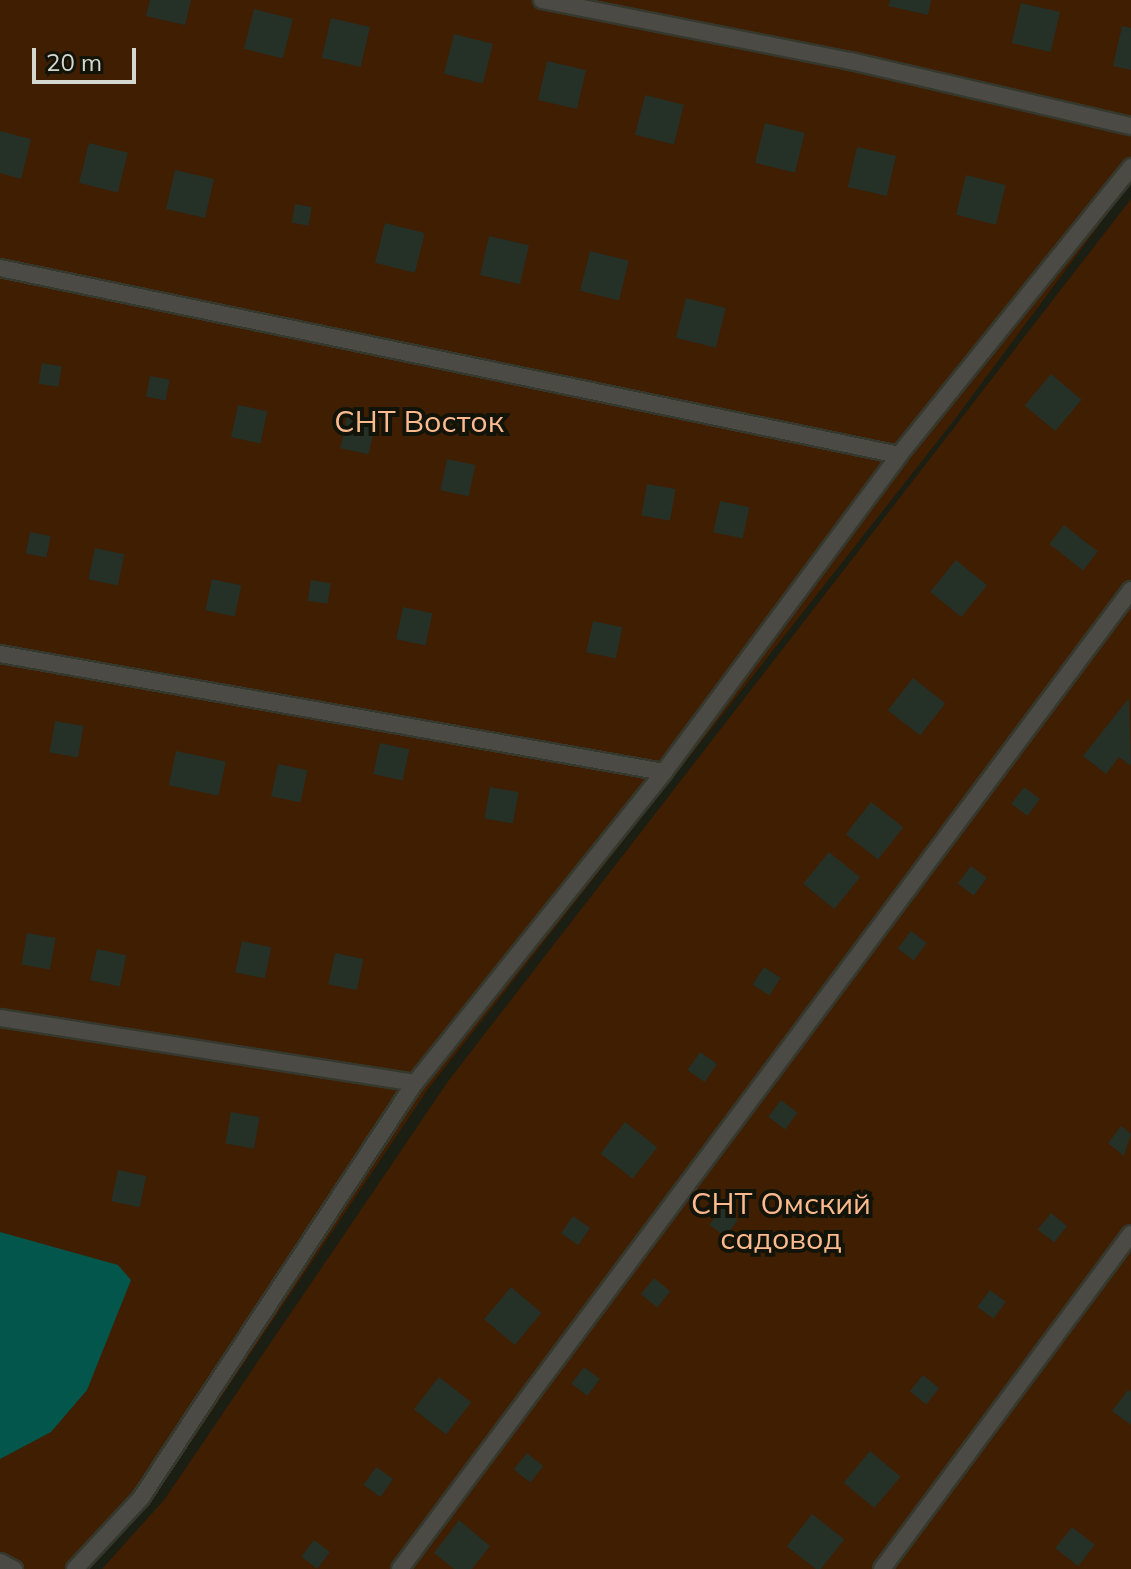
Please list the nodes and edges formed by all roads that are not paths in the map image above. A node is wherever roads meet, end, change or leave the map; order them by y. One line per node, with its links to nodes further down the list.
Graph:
1 (542, 0): 2 (lane)
2 (1131, 126)
3 (1131, 167): 5 (lane)
4 (0, 268): 5 (lane)
5 (899, 455): 8 (lane)
6 (1131, 590): 15 (lane)
7 (0, 654): 8 (lane)
8 (664, 772): 10 (lane)
9 (0, 1018): 10 (lane)
10 (415, 1083): 14 (lane)
11 (1131, 1234): 16 (lane)
12 (0, 1562): 13 (lane)
13 (14, 1569)
14 (75, 1569)
15 (400, 1569)
16 (882, 1569)

